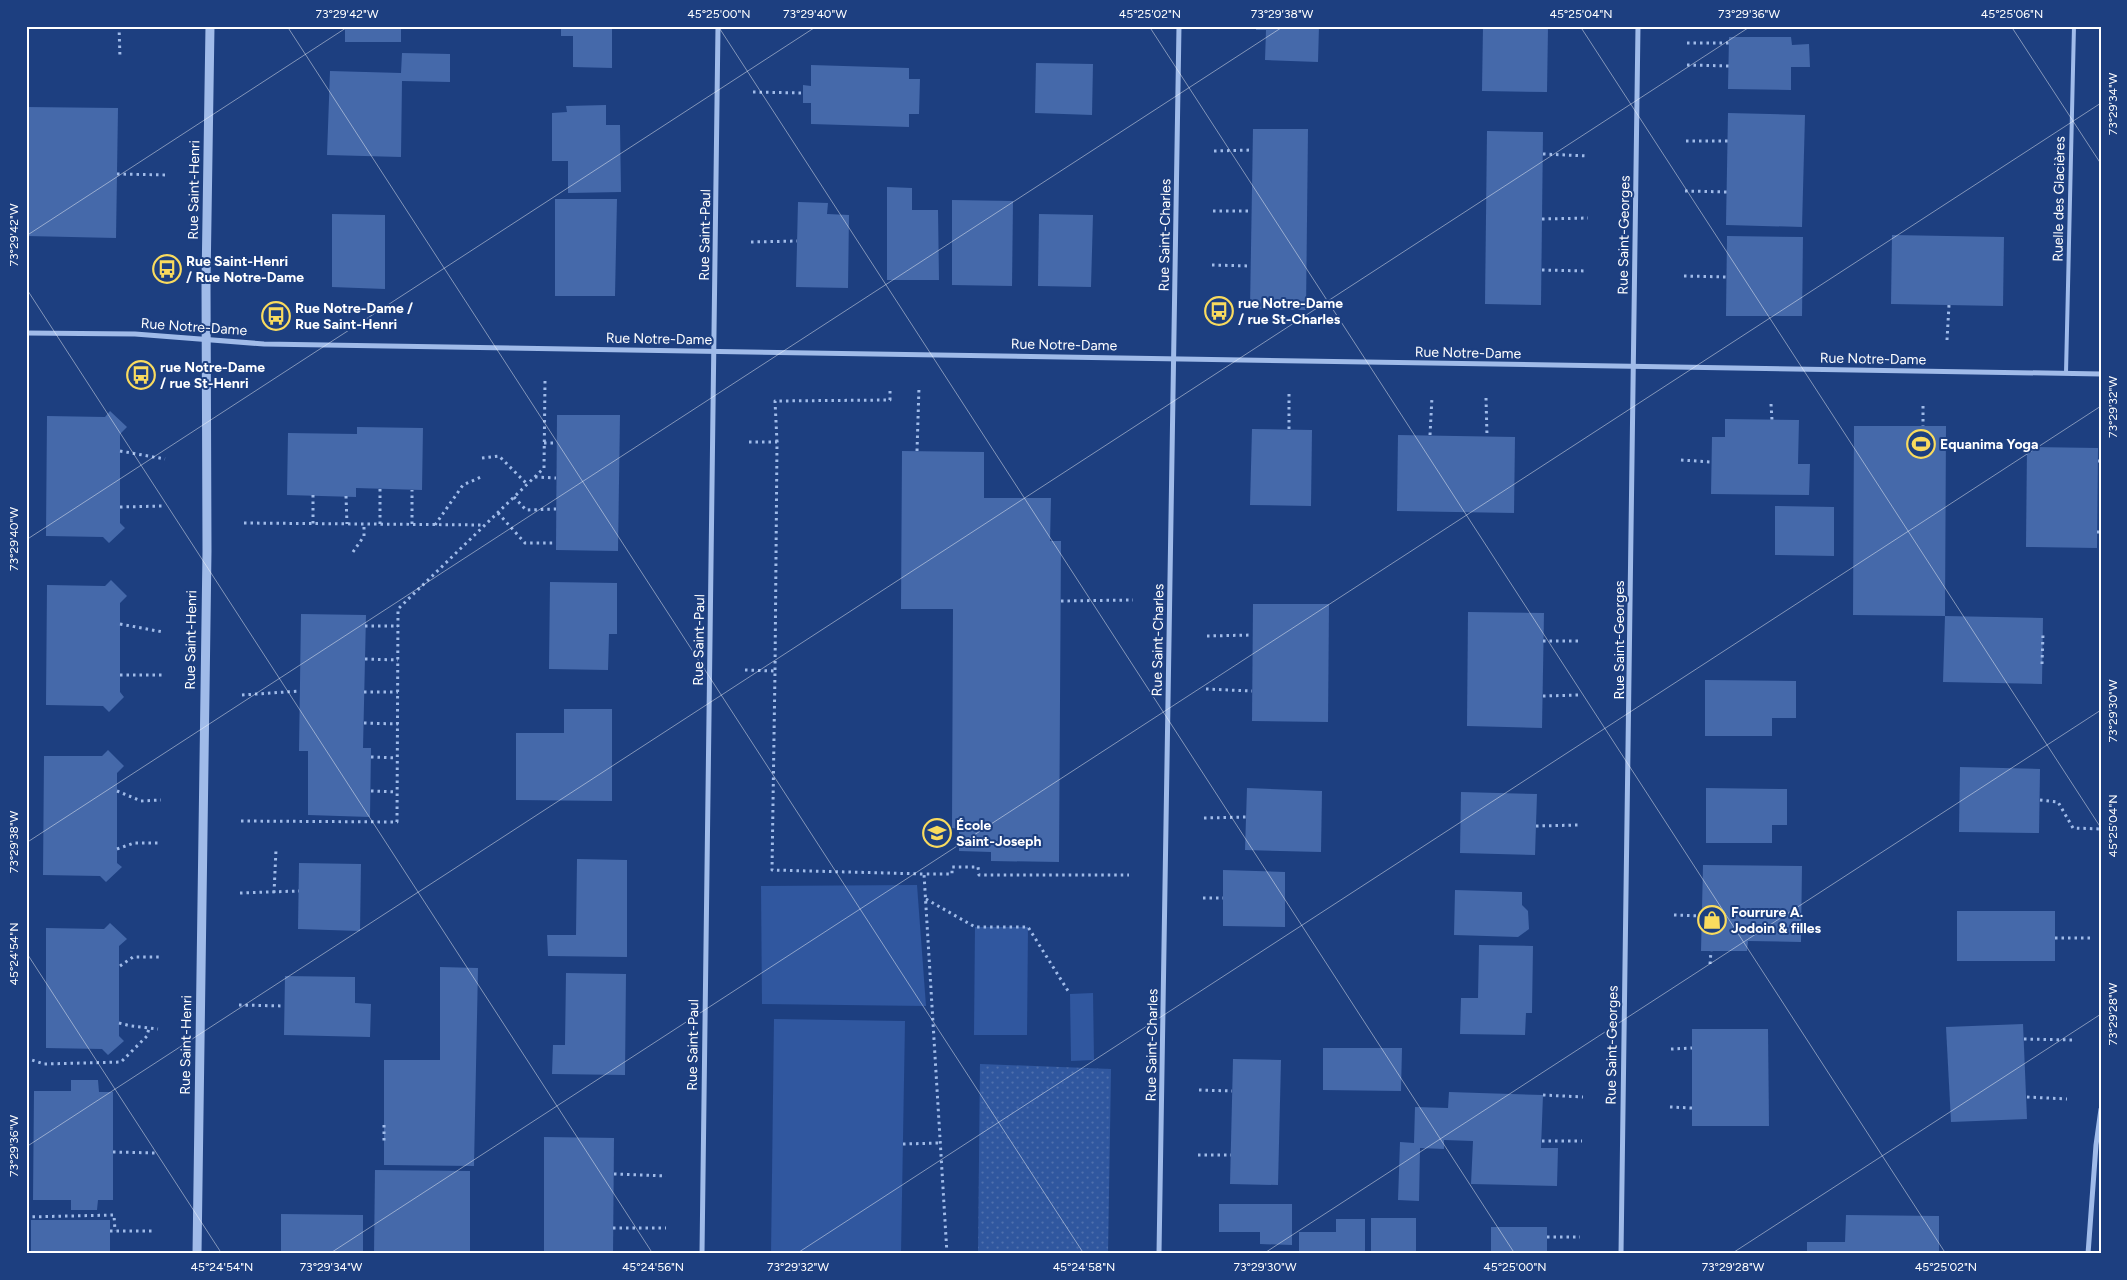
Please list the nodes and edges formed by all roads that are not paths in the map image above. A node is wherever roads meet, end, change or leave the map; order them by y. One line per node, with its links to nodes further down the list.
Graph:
1 (210, 26): 7 (street, Rue Saint-Henri)
2 (718, 26): 8 (street, Rue Saint-Paul)
3 (1179, 26): 9 (street, Rue Saint-Charles)
4 (1638, 26): 10 (street, Rue Saint-Georges)
5 (2074, 26): 11 (lane, Ruelle des Glacières)
6 (26, 333): 7 (street, Rue Notre-Dame)
7 (206, 340): 8 (street, Rue Notre-Dame); 14 (street, Rue Saint-Henri)
8 (714, 352): 9 (street, Rue Notre-Dame); 15 (street, Rue Saint-Paul)
9 (1174, 358): 10 (street, Rue Notre-Dame); 16 (street, Rue Saint-Charles)
10 (1634, 367): 11 (street, Rue Notre-Dame); 17 (street, Rue Saint-Georges)
11 (2066, 373): 12 (street, Rue Notre-Dame)
12 (2101, 374)
13 (2101, 1110): 18 (street)
14 (197, 1254)
15 (702, 1254)
16 (1159, 1254)
17 (1621, 1254)
18 (2088, 1254)

